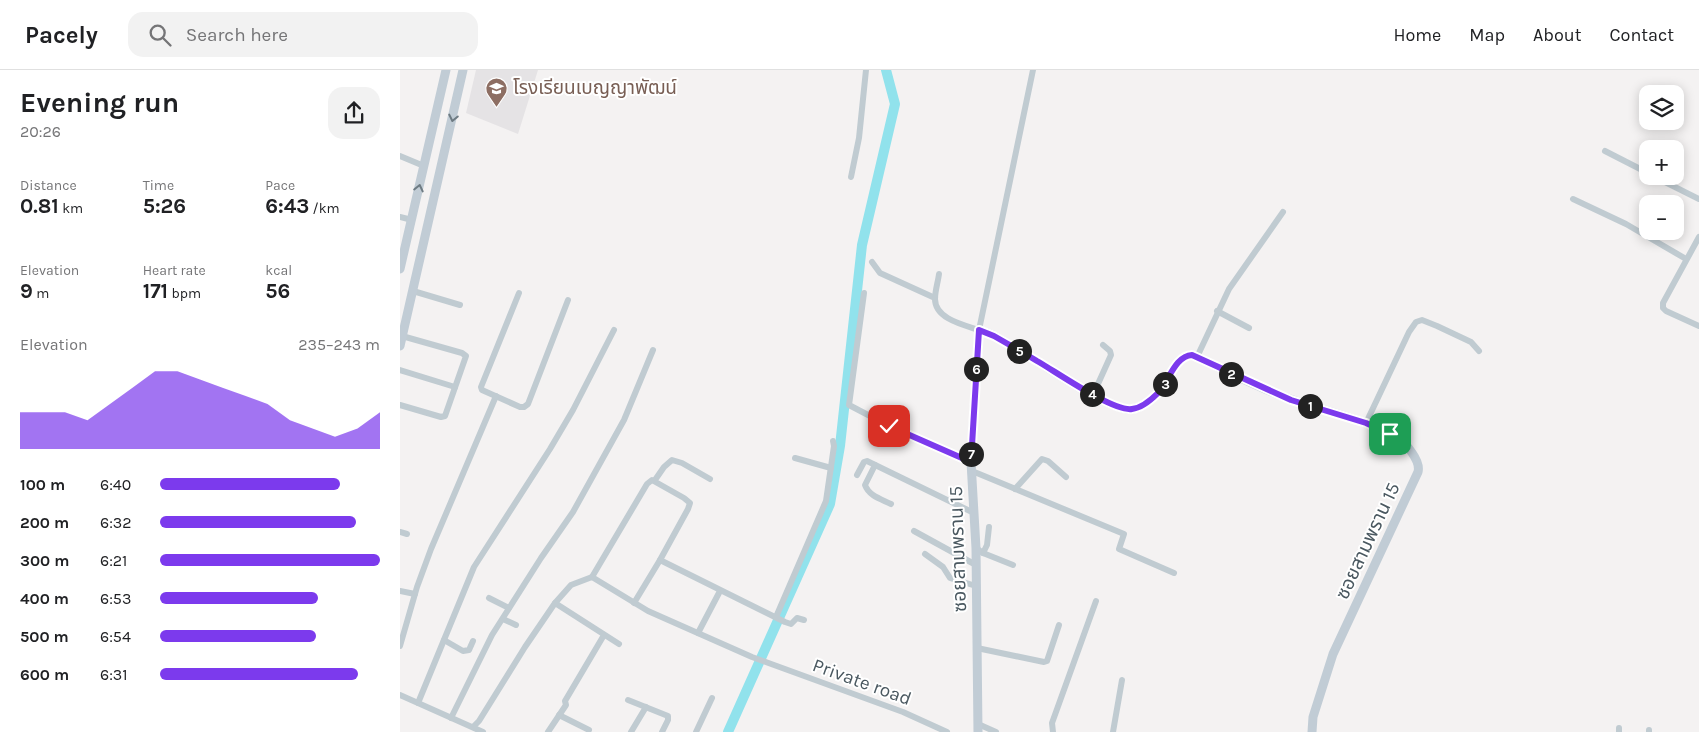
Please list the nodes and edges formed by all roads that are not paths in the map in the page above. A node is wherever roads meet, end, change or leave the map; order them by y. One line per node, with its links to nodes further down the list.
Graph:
1 (446, 70): 7 (street)
2 (463, 70): 22 (street, one-way to 22)
3 (866, 70): 9 (street)
4 (1033, 70): 32 (street)
5 (1604, 151): 8 (street)
6 (400, 156): 7 (street)
7 (424, 166): 15 (street, one-way to 7)
8 (1639, 169)
9 (851, 177)
10 (1671, 185): 12 (street)
11 (1572, 199): 18 (street)
12 (1699, 199)
13 (1283, 212): 28 (street)
14 (400, 217): 15 (street)
15 (412, 220): 17 (street)
16 (1699, 237): 18 (street)
17 (403, 241): 20 (street)
18 (1686, 259): 29 (street)
19 (872, 262): 25 (street)
20 (400, 269)
21 (939, 274): 25 (street)
22 (413, 291): 27 (street); 33 (street)
23 (519, 293): 42 (street)
24 (864, 293): 47 (street)
25 (935, 298): 32 (street)
26 (568, 300): 42 (street)
27 (460, 305)
28 (1217, 311): 30 (street); 38 (street)
29 (1699, 326)
30 (1249, 328)
31 (614, 330): 83 (street)
32 (979, 330): 41 (street); 47 (street, ซอยสามพราน 15)
33 (402, 336): 35 (street); 40 (street)
34 (1104, 345): 41 (street)
35 (400, 346)
36 (653, 350): 75 (street)
37 (1479, 351): 44 (street)
38 (1197, 357): 41 (street); 44 (street, ซอยสามพราน 15)
39 (400, 370): 40 (street)
40 (455, 387): 43 (street)
41 (1093, 394)
42 (496, 396): 70 (street)
43 (400, 405)
44 (1366, 423): 108 (street, ซอยสามพราน 15)
45 (833, 441): 49 (street)
46 (794, 458): 49 (street)
47 (971, 462): 50 (street, ซอยสามพราน 15)
48 (875, 465): 51 (street); 56 (street); 57 (street)
49 (831, 468): 76 (street)
50 (972, 471): 55 (street); 57 (street, ซอยสามพราน 15)
51 (857, 475)
52 (1066, 477): 55 (street)
53 (710, 478): 54 (street)
54 (655, 480): 62 (street); 66 (street)
55 (1015, 489): 65 (street)
56 (890, 504)
57 (974, 514): 60 (street, ซอยสามพราน 15)
58 (989, 527): 60 (street)
59 (914, 532): 63 (street)
60 (980, 551): 63 (street, ซอยสามพราน 15); 64 (street)
61 (925, 554): 67 (street)
62 (660, 560): 68 (street); 73 (street)
63 (976, 565): 67 (street, ซอยสามพราน 15)
64 (1013, 565)
65 (1174, 573)
66 (592, 577): 73 (street, Private road); 74 (street)
67 (976, 586): 87 (street, ซอยสามพราน 15)
68 (720, 591): 76 (street); 81 (street)
69 (400, 592): 70 (street)
70 (415, 594): 86 (street)
71 (489, 598): 75 (street)
72 (1096, 601): 106 (street)
73 (634, 602): 81 (street, Private road)
74 (555, 603): 82 (street); 96 (street)
75 (509, 608): 77 (street)
76 (777, 618): 78 (street)
77 (502, 619): 79 (street); 95 (street)
78 (804, 620)
79 (516, 625)
80 (1060, 625): 87 (street)
81 (698, 633): 104 (street, Private road)
82 (604, 635): 85 (street); 94 (street)
83 (444, 640): 84 (street); 92 (street)
84 (472, 641)
85 (619, 644)
86 (400, 646)
87 (977, 648): 97 (street, ซอยสามพราน 15)
88 (1122, 680): 107 (street)
89 (400, 695): 92 (street)
90 (712, 698): 103 (street)
91 (628, 700): 93 (street)
92 (418, 703): 95 (street)
93 (646, 707): 101 (street); 102 (street)
94 (559, 715): 98 (street); 100 (street)
95 (451, 718): 96 (street)
96 (473, 727): 99 (street)
97 (978, 728): 105 (street)
98 (589, 730)
99 (483, 732)
100 (548, 732)
101 (631, 732)
102 (662, 732)
103 (696, 732)
104 (947, 732)
105 (996, 732)
106 (1052, 732)
107 (1113, 732)
108 (1312, 732)

